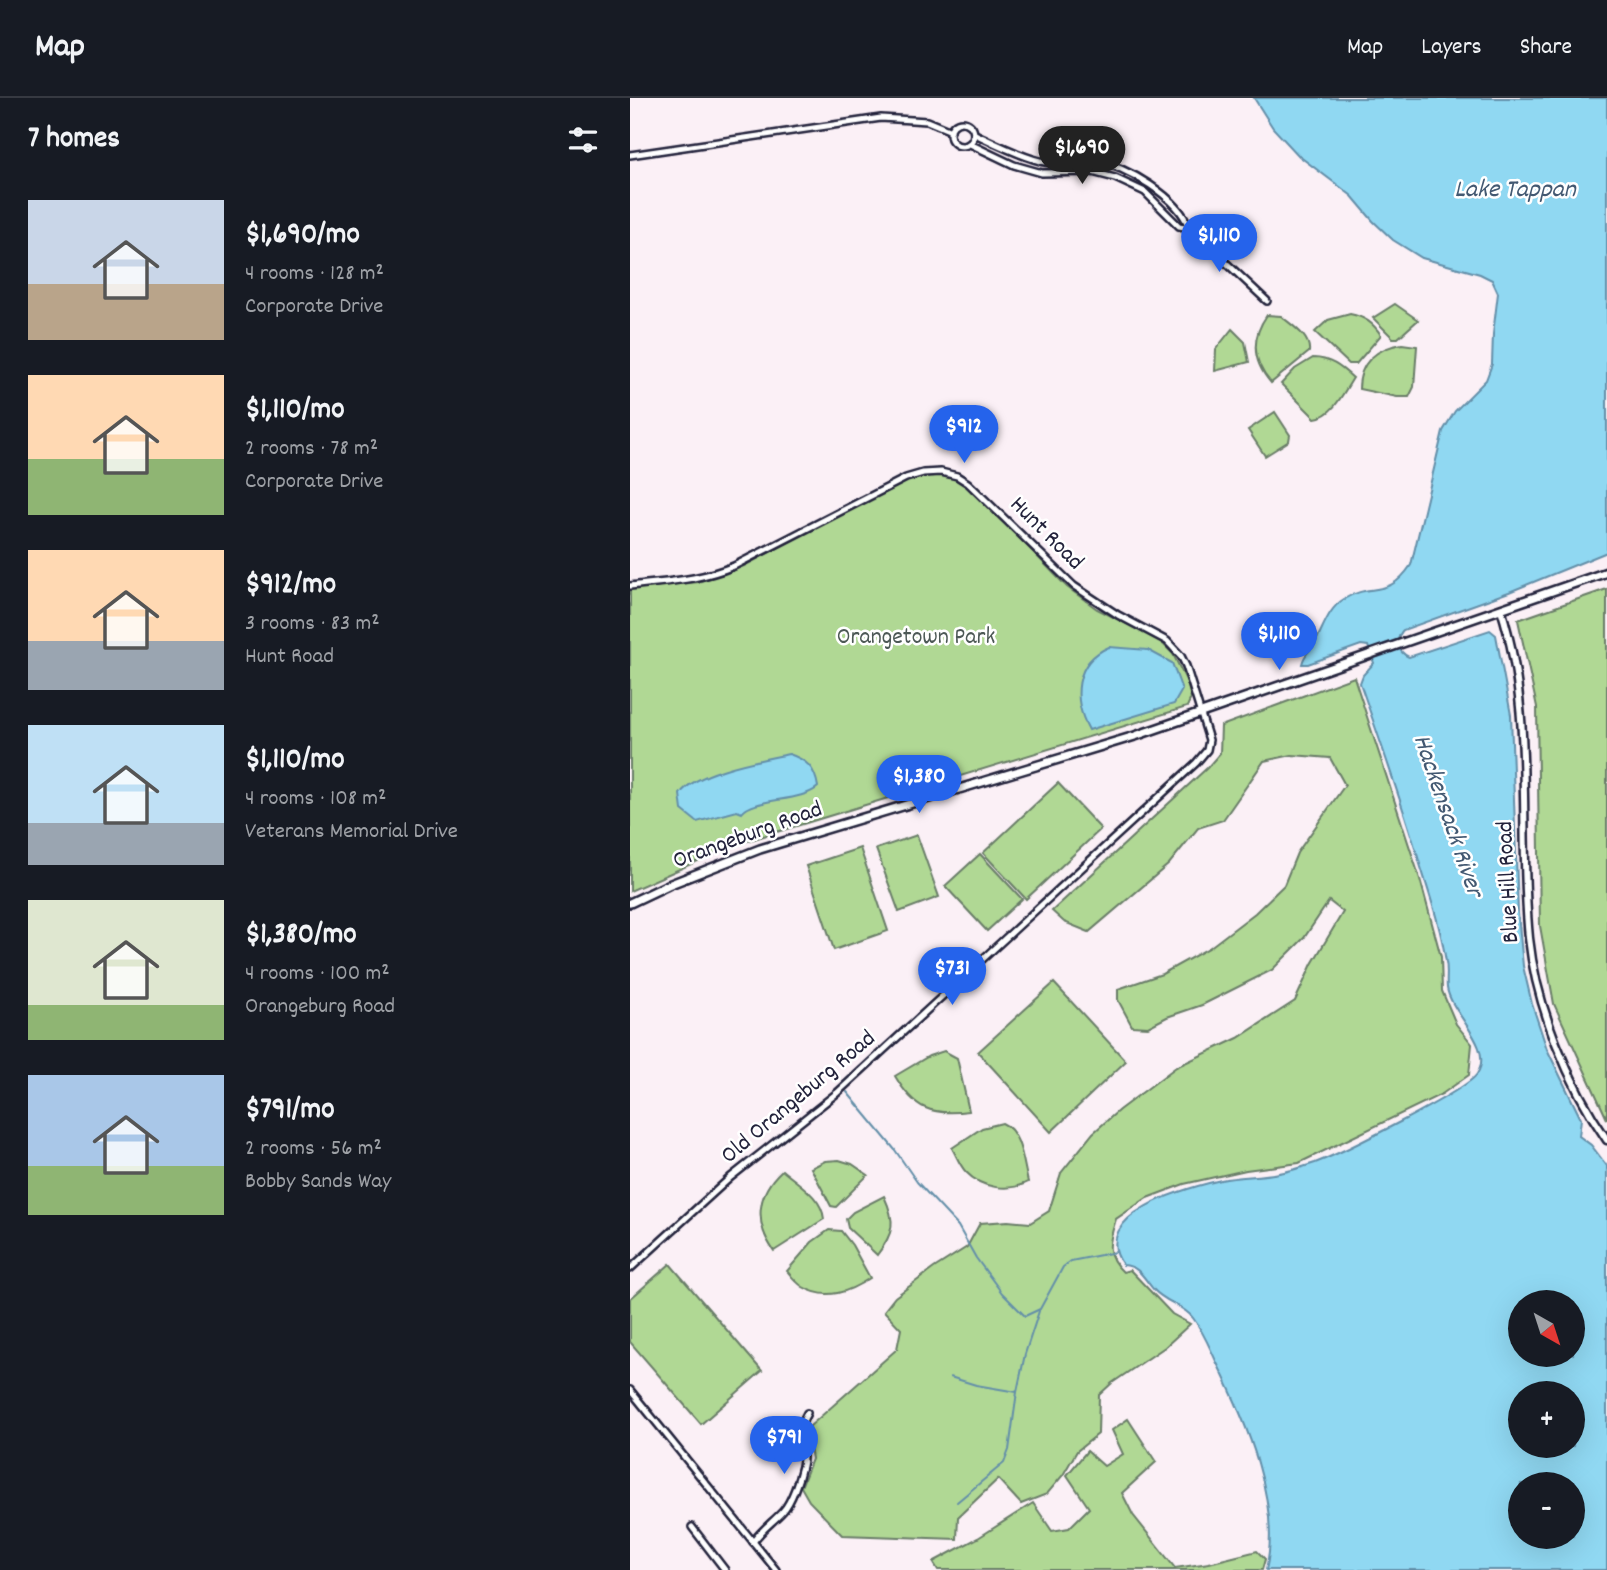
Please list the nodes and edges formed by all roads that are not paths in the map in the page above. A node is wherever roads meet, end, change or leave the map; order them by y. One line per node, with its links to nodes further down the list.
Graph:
1 (951, 131): 2 (street); 3 (street); 5 (street)
2 (975, 134): 3 (street); 4 (street)
3 (970, 144): 6 (street)
4 (1007, 149): 6 (street); 7 (street)
5 (630, 155)
6 (1002, 159): 8 (street)
7 (1046, 162): 8 (street); 9 (street)
8 (1044, 173): 9 (street)
9 (1189, 228): 10 (street)
10 (1267, 301)
11 (1607, 572): 13 (main road, Orangeburg Road)
12 (630, 586): 14 (street, Hunt Road)
13 (1502, 609): 14 (main road, Orangeburg Road); 16 (street, Blue Hill Road)
14 (1202, 713): 15 (main road, Orangeburg Road); 17 (street, Old Orangeburg Road)
15 (630, 903)
16 (1607, 1140)
17 (630, 1269)
18 (630, 1390): 21 (street)
19 (807, 1413): 21 (street)
20 (692, 1527): 22 (street)
21 (753, 1542): 23 (street)
22 (724, 1570)
23 (776, 1570)

